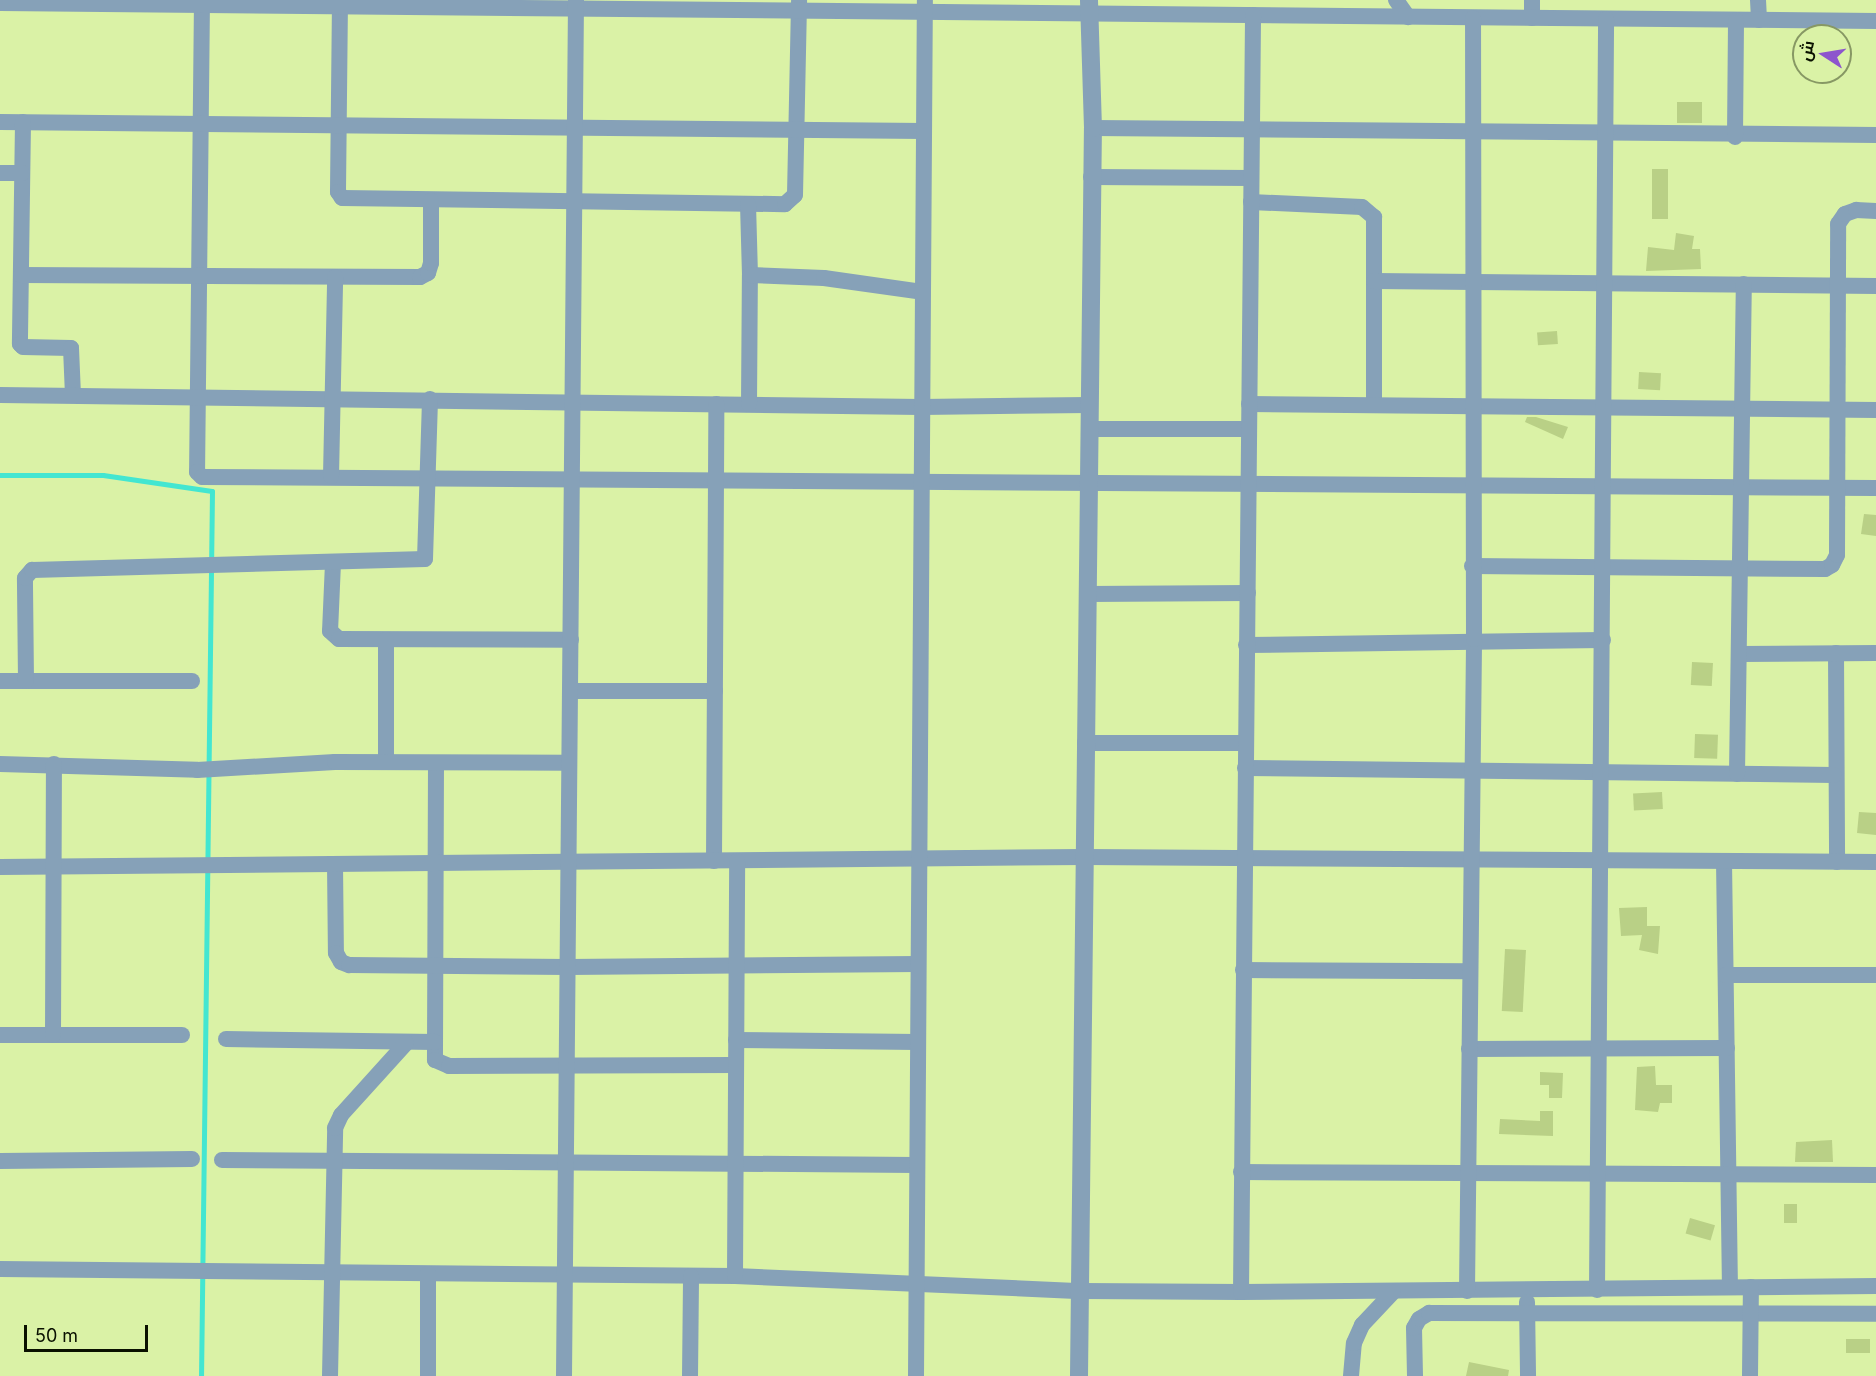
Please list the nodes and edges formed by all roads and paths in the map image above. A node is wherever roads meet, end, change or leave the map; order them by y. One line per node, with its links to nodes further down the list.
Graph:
1 (1396, 0): 12 (street)
2 (1532, 0): 14 (street)
3 (1758, 0): 17 (street)
4 (0, 3): 5 (street)
5 (202, 3): 6 (street); 21 (street)
6 (340, 4): 7 (street); 22 (street)
7 (576, 4): 8 (street); 23 (street)
8 (799, 6): 9 (street); 25 (street)
9 (925, 6): 10 (street); 27 (street)
10 (1091, 7): 11 (street); 24 (street)
11 (1253, 15): 12 (street); 26 (street)
12 (1408, 17): 13 (street)
13 (1473, 18): 14 (street); 28 (street)
14 (1532, 18): 15 (street)
15 (1606, 19): 16 (street); 29 (street)
16 (1736, 20): 17 (street); 31 (street)
17 (1758, 20): 18 (street)
18 (1876, 21)
19 (0, 122): 20 (street)
20 (23, 122): 21 (street); 33 (street)
21 (200, 124): 22 (street); 43 (street)
22 (337, 127): 23 (street); 37 (street)
23 (576, 127): 25 (street); 36 (street)
24 (1093, 128): 26 (street); 34 (street)
25 (796, 129): 27 (street); 39 (street)
26 (1252, 130): 28 (street); 35 (street)
27 (924, 131): 51 (street)
28 (1472, 132): 29 (street); 46 (street)
29 (1606, 134): 31 (street); 47 (street)
30 (1876, 135): 31 (street)
31 (1735, 137)
32 (0, 173): 33 (street)
33 (22, 173): 41 (street)
34 (1091, 177): 35 (street); 62 (street)
35 (1251, 178): 38 (street)
36 (574, 200): 37 (street); 39 (street); 57 (street)
37 (431, 201): 44 (street)
38 (1251, 202): 45 (street); 60 (street)
39 (748, 204): 42 (street)
40 (1876, 211): 49 (street)
41 (21, 274): 43 (street); 53 (street)
42 (750, 275): 51 (street); 59 (street)
43 (199, 276): 44 (street); 54 (street)
44 (336, 277): 55 (street)
45 (1374, 281): 46 (street); 61 (street)
46 (1472, 282): 47 (street); 63 (street)
47 (1604, 283): 48 (street); 65 (street)
48 (1744, 284): 49 (street); 66 (street)
49 (1838, 286): 50 (street); 67 (street)
50 (1876, 286)
51 (922, 292): 64 (street)
52 (0, 395): 53 (street)
53 (73, 395): 54 (street)
54 (197, 398): 55 (street); 71 (street)
55 (333, 398): 56 (street); 71 (street)
56 (430, 399): 57 (street); 72 (street)
57 (573, 402): 58 (street); 73 (street)
58 (716, 404): 59 (street); 74 (street)
59 (749, 404): 64 (street)
60 (1249, 404): 61 (street); 70 (street)
61 (1374, 404): 63 (street)
62 (1089, 405): 64 (street); 69 (street)
63 (1472, 405): 65 (street); 78 (street)
64 (921, 407): 75 (street)
65 (1604, 408): 66 (street); 79 (street)
66 (1742, 410): 67 (street); 80 (street)
67 (1837, 410): 68 (street); 81 (street)
68 (1876, 410)
69 (1089, 429): 70 (street); 76 (street)
70 (1249, 429): 77 (street)
71 (331, 476): 72 (street)
72 (429, 478): 73 (street); 83 (street)
73 (572, 480): 74 (street); 91 (street)
74 (716, 482): 75 (street); 101 (street)
75 (921, 482): 76 (street); 116 (street)
76 (1088, 482): 77 (street); 88 (street)
77 (1248, 483): 78 (street); 87 (street)
78 (1471, 485): 79 (street); 84 (street)
79 (1603, 486): 80 (street); 85 (street)
80 (1742, 487): 81 (street); 86 (street)
81 (1837, 488): 82 (street); 86 (street)
82 (1876, 488)
83 (333, 562): 90 (street); 98 (street)
84 (1472, 566): 85 (street); 89 (street)
85 (1604, 567): 86 (street); 92 (street)
86 (1742, 567): 96 (street)
87 (1248, 592): 88 (street); 93 (street)
88 (1088, 594): 102 (street)
89 (1474, 639): 92 (street); 93 (street); 110 (street)
90 (386, 640): 91 (street); 104 (street)
91 (570, 640): 100 (street)
92 (1603, 640): 111 (street)
93 (1246, 645): 103 (street)
94 (1836, 653): 95 (street); 96 (street); 113 (street)
95 (1876, 653)
96 (1740, 654): 112 (street)
97 (0, 681): 98 (street)
98 (26, 681): 99 (street)
99 (192, 681)
100 (570, 691): 101 (street); 106 (street)
101 (714, 692): 119 (street)
102 (1085, 743): 103 (street); 114 (street)
103 (1245, 743): 109 (street)
104 (386, 762): 105 (street); 108 (street)
105 (436, 763): 106 (street); 126 (street)
106 (569, 763): 122 (street)
107 (0, 764): 108 (street)
108 (54, 764): 127 (street)
109 (1245, 768): 110 (street); 115 (street)
110 (1470, 772): 111 (street); 117 (street)
111 (1601, 774): 112 (street); 118 (street)
112 (1737, 774): 113 (street)
113 (1834, 775): 123 (street)
114 (1085, 857): 115 (street); 116 (street); 174 (street)
115 (1245, 858): 117 (street); 133 (street)
116 (919, 859): 120 (street); 129 (street)
117 (1470, 860): 118 (street); 134 (street)
118 (1601, 860): 121 (street); 147 (street)
119 (714, 861): 120 (street); 122 (street)
120 (737, 861): 131 (street)
121 (1724, 861): 123 (street); 135 (street)
122 (569, 862): 126 (street); 132 (street)
123 (1837, 862): 124 (street)
124 (1876, 862)
125 (335, 864): 126 (street); 127 (street); 130 (street)
126 (436, 864): 130 (street)
127 (53, 866): 128 (street); 138 (street)
128 (0, 867)
129 (918, 964): 131 (street); 143 (street)
130 (436, 966): 132 (street); 142 (street)
131 (737, 966): 132 (street); 141 (street)
132 (568, 967): 149 (street)
133 (1243, 970): 134 (street); 157 (street)
134 (1469, 971): 146 (street)
135 (1726, 975): 136 (street); 145 (street)
136 (1876, 975)
137 (0, 1035): 138 (street)
138 (52, 1035): 139 (street)
139 (182, 1035)
140 (226, 1039): 144 (street)
141 (736, 1040): 143 (street); 148 (street)
142 (435, 1042): 144 (street); 149 (street)
143 (917, 1042): 156 (street)
144 (406, 1043): 153 (street)
145 (1727, 1048): 147 (street); 160 (street)
146 (1469, 1049): 147 (street); 158 (street)
147 (1601, 1050): 159 (street)
148 (735, 1065): 149 (street); 155 (street)
149 (567, 1066): 154 (street)
150 (192, 1159): 152 (street)
151 (222, 1160): 153 (street)
152 (0, 1161)
153 (334, 1161): 154 (street); 163 (street)
154 (567, 1162): 155 (street); 165 (street)
155 (736, 1164): 156 (street); 167 (street)
156 (916, 1165): 168 (street)
157 (1241, 1172): 158 (street); 176 (street)
158 (1468, 1173): 159 (street); 175 (street)
159 (1598, 1173): 160 (street); 173 (street)
160 (1728, 1174): 161 (street); 170 (street)
161 (1876, 1175)
162 (0, 1269): 163 (street)
163 (332, 1273): 164 (street); 181 (street)
164 (428, 1274): 165 (street); 182 (street)
165 (566, 1275): 166 (street); 183 (street)
166 (691, 1276): 167 (street); 184 (street)
167 (735, 1276): 168 (street)
168 (916, 1284): 174 (street); 185 (street)
169 (1876, 1286): 171 (street)
170 (1730, 1287): 171 (street); 173 (street)
171 (1751, 1287): 179 (street)
172 (1527, 1290): 173 (street); 175 (street); 178 (street)
173 (1598, 1290)
174 (1082, 1291): 176 (street); 186 (street)
175 (1467, 1291): 177 (street)
176 (1241, 1292): 177 (street)
177 (1393, 1292): 187 (street)
178 (1527, 1313): 179 (street); 188 (street); 189 (street)
179 (1750, 1313): 180 (street); 190 (street)
180 (1876, 1314)
181 (330, 1376)
182 (428, 1376)
183 (564, 1376)
184 (690, 1376)
185 (916, 1376)
186 (1079, 1376)
187 (1351, 1376)
188 (1415, 1376)
189 (1528, 1376)
190 (1750, 1376)

